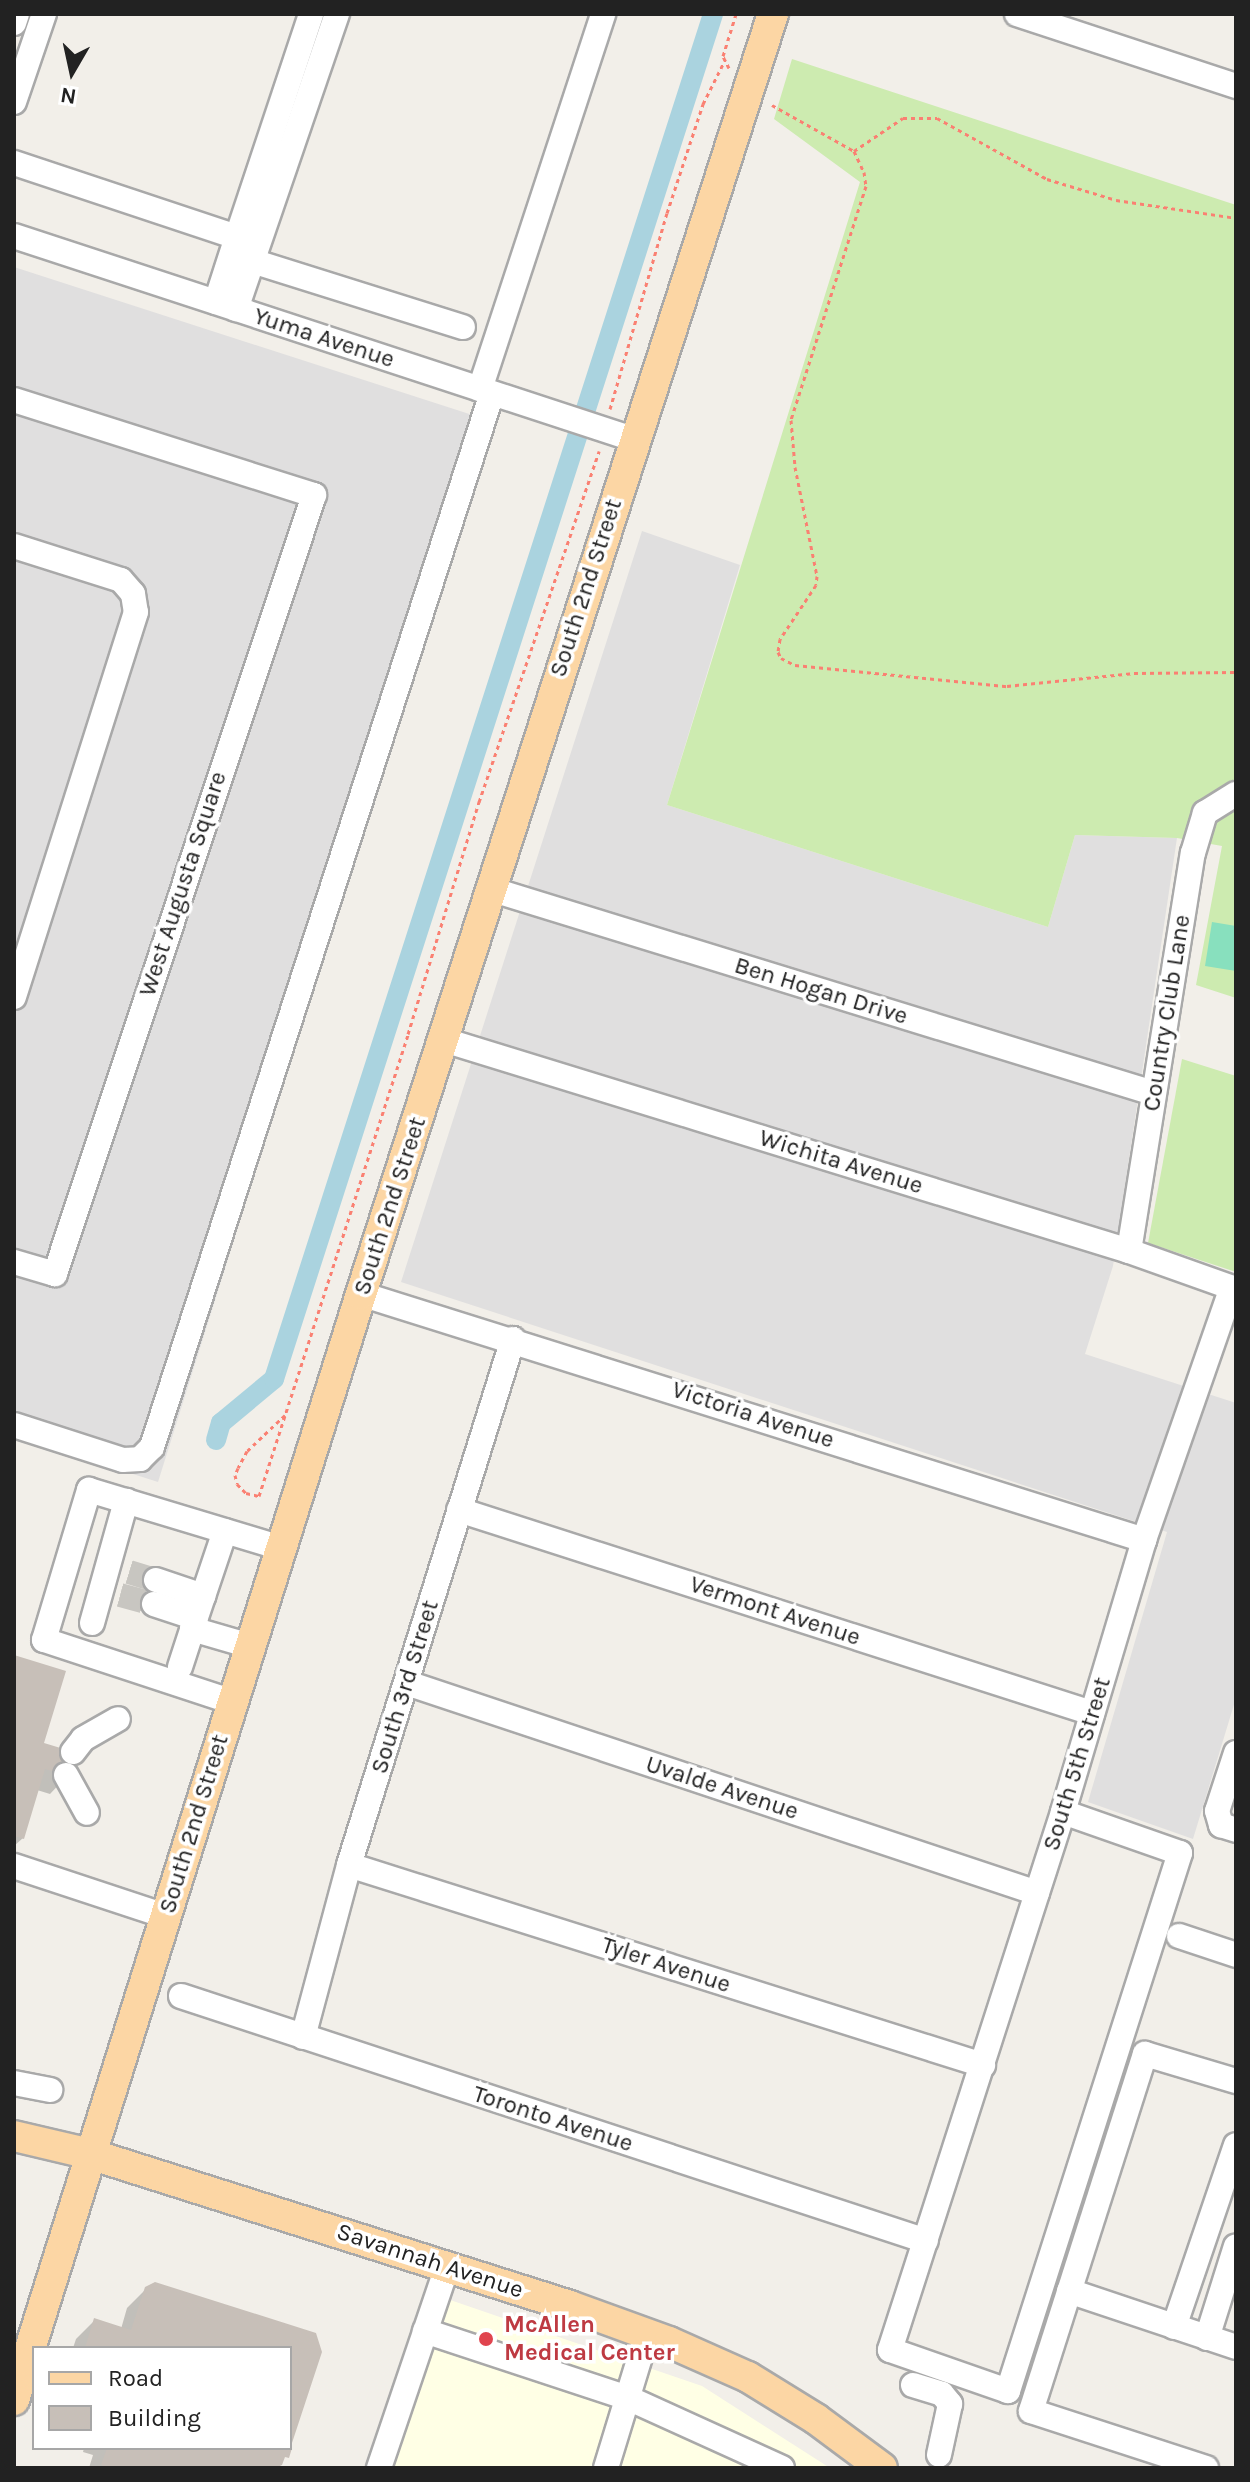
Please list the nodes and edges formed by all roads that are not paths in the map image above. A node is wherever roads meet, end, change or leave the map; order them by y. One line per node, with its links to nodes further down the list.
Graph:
1 (17, 14): 8 (street)
2 (44, 14): 11 (street)
3 (311, 14): 14 (street)
4 (337, 14): 15 (street)
5 (603, 14): 18 (street)
6 (773, 14): 20 (main road, South 2nd Street)
7 (1017, 14): 9 (street)
8 (14, 23)
9 (1080, 24): 10 (street)
10 (1236, 86)
11 (14, 102)
12 (14, 163): 14 (street)
13 (14, 236): 16 (street, Yuma Avenue)
14 (237, 237): 16 (street)
15 (252, 261): 16 (street); 17 (street)
16 (226, 306): 18 (street, Yuma Avenue)
17 (463, 327)
18 (486, 391): 20 (street, Yuma Avenue); 32 (street)
19 (14, 400): 28 (street, West Augusta Square)
20 (633, 439): 23 (main road, South 2nd Street)
21 (14, 546): 24 (street)
22 (1236, 794): 26 (street, Country Club Lane)
23 (490, 889): 25 (main road, South 2nd Street); 26 (street, Ben Hogan Drive)
24 (14, 997)
25 (444, 1040): 27 (street, Wichita Avenue); 30 (main road, South 2nd Street)
26 (1153, 1093): 27 (street, Country Club Lane)
27 (1129, 1251): 29 (street, Wichita Avenue)
28 (14, 1262)
29 (1234, 1288): 36 (street, South 5th Street)
30 (361, 1294): 31 (street, Victoria Avenue); 37 (main road, South 2nd Street)
31 (513, 1339): 34 (street, South 3rd Street); 36 (street, Victoria Avenue)
32 (14, 1425)
33 (126, 1501): 35 (street); 40 (street); 44 (street)
34 (459, 1510): 43 (street, South 3rd Street); 45 (street, Vermont Avenue)
35 (225, 1531): 37 (street); 39 (street)
36 (1144, 1540): 45 (street, South 5th Street)
37 (281, 1548): 41 (main road, South 2nd Street)
38 (155, 1592): 39 (street)
39 (197, 1614): 41 (street); 42 (street)
40 (92, 1623)
41 (250, 1646): 44 (main road, South 2nd Street)
42 (180, 1667)
43 (407, 1683): 53 (street, South 3rd Street); 55 (street, Uvalde Avenue)
44 (233, 1702): 56 (main road, South 2nd Street)
45 (1092, 1713): 50 (street, South 5th Street)
46 (118, 1719): 47 (street)
47 (73, 1752)
48 (1236, 1753): 52 (street)
49 (66, 1775): 51 (street)
50 (1063, 1812): 55 (street, South 5th Street); 68 (street, South 5th Street)
51 (87, 1813)
52 (1236, 1830)
53 (349, 1865): 60 (street, South 3rd Street); 61 (street, Tyler Avenue)
54 (15, 1868): 56 (street)
55 (1037, 1893): 61 (street, South 5th Street)
56 (165, 1916): 67 (main road, South 2nd Street)
57 (1179, 1936): 58 (street)
58 (1236, 1955)
59 (181, 1996): 60 (street, Toronto Avenue)
60 (303, 2037): 68 (street, Toronto Avenue)
61 (983, 2065): 68 (street, South 5th Street)
62 (1236, 2081): 71 (street)
63 (14, 2083): 64 (street)
64 (50, 2090)
65 (14, 2136): 67 (main road, Savannah Avenue)
66 (1236, 2145): 72 (street)
67 (90, 2154): 70 (main road, Savannah Avenue); 79 (main road, South 2nd Street)
68 (926, 2241)
69 (1236, 2246): 75 (street)
70 (447, 2267): 73 (street); 74 (main road, Savannah Avenue)
71 (1069, 2291): 72 (street); 85 (street)
72 (1174, 2327): 75 (street)
73 (425, 2331): 78 (street); 81 (street)
74 (647, 2334): 78 (street); 84 (main road, Savannah Avenue)
75 (1207, 2338): 76 (street)
76 (1236, 2347)
77 (913, 2385): 80 (street)
78 (628, 2398): 82 (street); 83 (street)
79 (14, 2400)
80 (940, 2464)
81 (379, 2468)
82 (606, 2468)
83 (782, 2468)
84 (882, 2468)
85 (1206, 2468)

